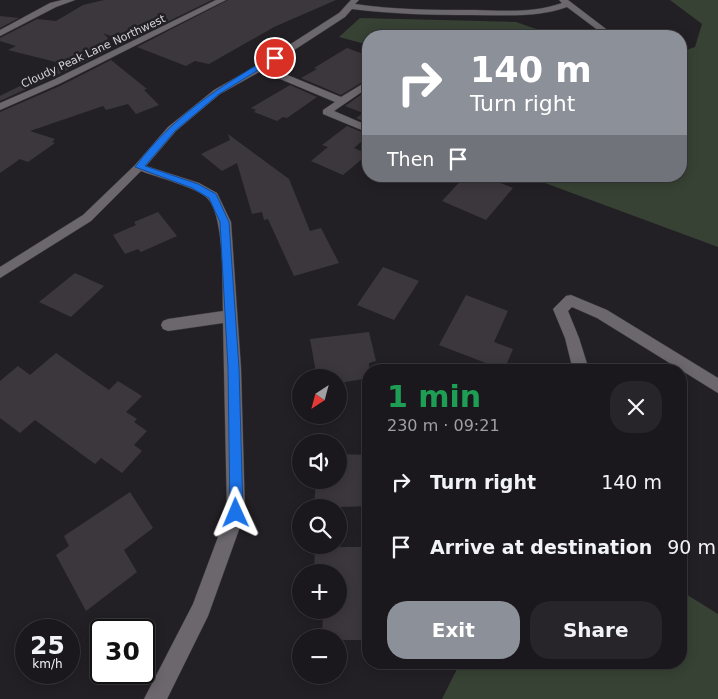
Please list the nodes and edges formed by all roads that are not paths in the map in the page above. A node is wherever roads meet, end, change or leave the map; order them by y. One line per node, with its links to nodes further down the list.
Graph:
1 (71, 0): 6 (street)
2 (222, 0): 10 (street, Cloudy Peak Lane Northwest)
3 (565, 2): 4 (street); 5 (street)
4 (353, 3): 7 (street)
5 (603, 30)
6 (0, 32)
7 (261, 67): 9 (street); 12 (street)
8 (362, 88): 9 (street)
9 (342, 101): 11 (street)
10 (0, 107)
11 (362, 127)
12 (139, 167): 13 (street); 14 (street)
13 (0, 273)
14 (230, 316): 15 (street); 20 (street)
15 (168, 325)
16 (579, 364): 17 (street)
17 (682, 364)
18 (687, 367): 19 (street)
19 (712, 383)
20 (154, 699)

